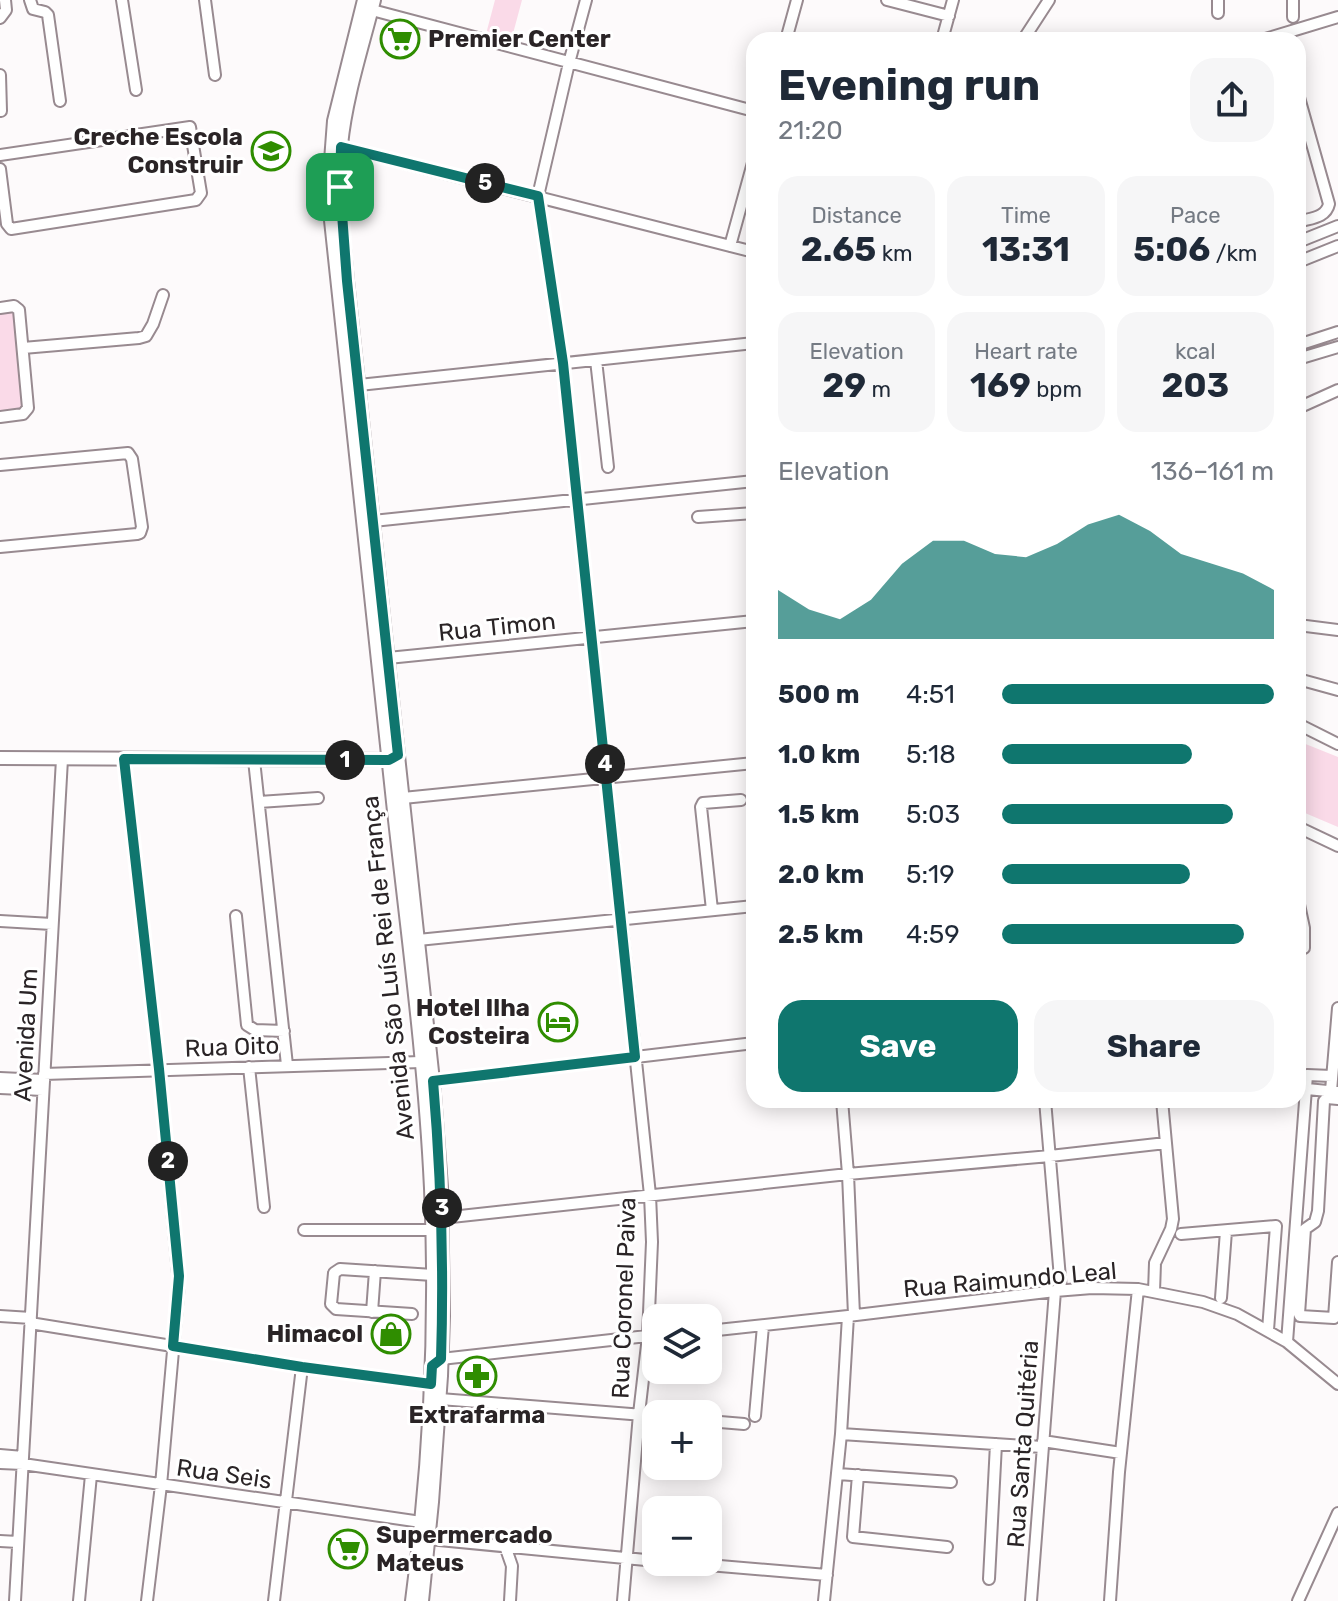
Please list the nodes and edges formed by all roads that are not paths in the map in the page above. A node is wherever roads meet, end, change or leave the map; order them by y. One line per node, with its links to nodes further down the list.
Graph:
1 (5, 0): 17 (street)
2 (30, 0): 26 (street)
3 (122, 0): 25 (street)
4 (205, 0): 24 (street)
5 (586, 0): 22 (street, Rua Coronel Paiva)
6 (797, 0): 18 (street)
7 (887, 0): 14 (street)
8 (953, 0): 14 (street)
9 (1049, 0): 20 (street)
10 (1218, 0): 13 (street)
11 (1293, 0): 15 (street)
12 (370, 3): 22 (street); 30 (main road, Avenida São Luís Rei de França); 74 (main road, Avenida São Luís Rei de França)
13 (1218, 13)
14 (949, 16): 19 (street)
15 (1293, 17)
16 (1338, 17): 21 (street)
17 (0, 18)
18 (788, 32)
19 (944, 32)
20 (1028, 32)
21 (1296, 32)
22 (569, 63): 27 (street); 34 (street, Rua Coronel Paiva)
23 (0, 75): 28 (street)
24 (215, 75)
25 (136, 90)
26 (60, 101)
27 (746, 109)
28 (1, 111)
29 (1306, 122): 35 (street)
30 (341, 147): 34 (street); 52 (main road, Avenida São Luís Rei de França)
31 (0, 155): 32 (street)
32 (0, 169)
33 (746, 188): 38 (street)
34 (538, 196): 38 (street); 51 (street, Rua Coronel Paiva)
35 (1306, 219)
36 (1338, 226): 37 (street)
37 (1306, 239)
38 (730, 246): 40 (street)
39 (1338, 246): 41 (street)
40 (746, 249)
41 (1306, 259)
42 (163, 295): 48 (street)
43 (0, 308): 48 (street)
44 (1338, 332): 45 (street)
45 (1306, 342)
46 (746, 344): 50 (street)
47 (1338, 347): 49 (street)
48 (23, 348): 55 (street)
49 (1306, 357)
50 (596, 360): 51 (street); 57 (street)
51 (563, 363): 52 (street); 59 (street, Rua Coronel Paiva)
52 (359, 385): 62 (main road, Avenida São Luís Rei de França)
53 (1338, 390): 54 (street)
54 (1306, 404)
55 (0, 417)
56 (0, 465): 63 (street)
57 (608, 467)
58 (746, 482): 59 (street)
59 (577, 499): 62 (street); 67 (street, Rua Coronel Paiva)
60 (746, 514): 61 (street)
61 (698, 517)
62 (373, 521): 68 (main road, Avenida São Luís Rei de França)
63 (0, 547)
64 (746, 622): 67 (street, Rua Timon)
65 (1306, 626): 66 (street)
66 (1338, 630)
67 (591, 638): 68 (street, Rua Timon); 79 (street, Rua Coronel Paiva)
68 (388, 658): 74 (main road, Avenida São Luís Rei de França)
69 (1306, 681): 70 (street)
70 (1338, 690)
71 (1306, 728): 72 (street)
72 (1338, 744)
73 (0, 758): 75 (main road)
74 (394, 758): 77 (main road); 81 (main road, Avenida São Luís Rei de França); 92 (main road, Avenida São Luís Rei de França)
75 (62, 759): 76 (main road); 91 (street, Avenida Um)
76 (124, 759): 77 (main road); 100 (street)
77 (254, 760): 83 (street)
78 (746, 764): 79 (street)
79 (607, 776): 81 (street); 89 (street, Rua Coronel Paiva)
80 (318, 798): 83 (street)
81 (403, 798): 92 (main road, Avenida São Luís Rei de França)
82 (741, 800): 87 (street)
83 (259, 802): 94 (street)
84 (1306, 831): 85 (street)
85 (1338, 846)
86 (746, 907): 87 (street)
87 (712, 910): 89 (street)
88 (236, 916): 94 (street)
89 (621, 920): 92 (street); 96 (street, Rua Coronel Paiva)
90 (0, 921): 91 (street)
91 (52, 924): 103 (street, Avenida Um)
92 (414, 944): 97 (main road, Avenida São Luís Rei de França); 104 (main road, Avenida São Luís Rei de França)
93 (1338, 1008): 101 (street)
94 (284, 1031): 98 (street)
95 (746, 1044): 96 (street)
96 (635, 1057): 104 (street); 115 (street, Rua Coronel Paiva)
97 (421, 1062): 98 (street, Rua Oito); 123 (main road, Avenida São Luís Rei de França)
98 (287, 1065): 99 (street, Rua Oito)
99 (249, 1067): 100 (street, Rua Oito); 118 (street)
100 (159, 1069): 103 (street, Rua Oito); 144 (street)
101 (1332, 1076): 106 (street); 107 (street)
102 (0, 1078): 103 (street)
103 (43, 1081): 105 (street); 138 (street, Avenida Um)
104 (433, 1081): 121 (main road, Avenida São Luís Rei de França)
105 (0, 1088)
106 (1306, 1092): 107 (street)
107 (1336, 1094): 117 (street)
108 (843, 1108): 114 (street)
109 (1046, 1108): 113 (street, Rua Santa Quitéria)
110 (1163, 1108): 112 (street)
111 (1305, 1108): 116 (street)
112 (1166, 1143): 113 (street); 131 (street)
113 (1050, 1156): 114 (street); 130 (street, Rua Santa Quitéria)
114 (848, 1174): 115 (street); 136 (street)
115 (650, 1195): 121 (street); 133 (street, Rua Coronel Paiva)
116 (1297, 1196): 117 (street); 119 (street)
117 (1319, 1198): 120 (street)
118 (264, 1207)
119 (1296, 1209): 120 (street); 143 (street)
120 (1318, 1211): 126 (street)
121 (442, 1218): 145 (main road, Avenida São Luís Rei de França)
122 (304, 1230): 123 (street)
123 (432, 1230): 128 (main road, Avenida São Luís Rei de França)
124 (1226, 1231): 125 (street); 132 (street); 141 (street)
125 (1181, 1234)
126 (1338, 1262)
127 (375, 1271): 128 (street); 134 (street); 134 (street)
128 (433, 1275): 145 (main road, Avenida São Luís Rei de França)
129 (1138, 1289): 130 (street, Rua Raimundo Leal); 131 (street, Rua Raimundo Leal); 159 (street)
130 (1058, 1290): 136 (street, Rua Raimundo Leal); 158 (street, Rua Santa Quitéria)
131 (1154, 1292): 141 (street, Rua Raimundo Leal)
132 (1221, 1298)
133 (652, 1304)
134 (372, 1312): 135 (street)
135 (412, 1314)
136 (851, 1315): 139 (street, Rua Raimundo Leal); 156 (street)
137 (0, 1316): 138 (street)
138 (30, 1320): 144 (street); 161 (street, Avenida Um)
139 (763, 1326): 140 (street, Rua Raimundo Leal); 153 (street)
140 (722, 1330)
141 (1268, 1330): 143 (street, Rua Raimundo Leal)
142 (642, 1337): 145 (street)
143 (1287, 1342): 149 (street, Rua Raimundo Leal)
144 (173, 1346): 146 (street); 167 (street)
145 (437, 1362): 147 (main road, Avenida São Luís Rei de França); 150 (main road, Avenida São Luís Rei de França)
146 (302, 1367): 147 (street); 168 (street)
147 (431, 1384): 170 (main road, Avenida São Luís Rei de França)
148 (644, 1384): 151 (street, Rua Coronel Paiva)
149 (1338, 1384)
150 (440, 1399): 151 (street); 171 (main road, Avenida São Luís Rei de França)
151 (639, 1414): 152 (street); 176 (street, Rua Coronel Paiva)
152 (642, 1414)
153 (755, 1416)
154 (722, 1422): 155 (street)
155 (744, 1424)
156 (841, 1434): 157 (street); 163 (street)
157 (996, 1444): 158 (street); 180 (street)
158 (1043, 1444): 159 (street); 190 (street, Rua Santa Quitéria)
159 (1121, 1453): 191 (street)
160 (0, 1455): 161 (street)
161 (23, 1460): 162 (street); 164 (street, Rua Seis); 173 (street, Avenida Um)
162 (0, 1463)
163 (838, 1474): 165 (street); 179 (street)
164 (91, 1475): 167 (street, Rua Seis); 182 (street)
165 (858, 1475): 166 (street); 175 (street)
166 (951, 1482)
167 (161, 1485): 168 (street, Rua Seis); 183 (street)
168 (287, 1503): 170 (street, Rua Seis); 184 (street)
169 (1338, 1513): 192 (street)
170 (421, 1522): 185 (main road, Avenida São Luís Rei de França)
171 (429, 1539): 174 (street); 186 (main road, Avenida São Luís Rei de França)
172 (0, 1541): 173 (street)
173 (18, 1542): 181 (street, Avenida Um)
174 (505, 1546): 176 (street); 187 (street)
175 (947, 1547)
176 (627, 1558): 177 (street); 188 (street, Rua Coronel Paiva)
177 (642, 1560)
178 (722, 1566): 179 (street)
179 (827, 1575): 189 (street)
180 (989, 1579)
181 (15, 1601)
182 (79, 1601)
183 (147, 1601)
184 (274, 1601)
185 (412, 1601)
186 (422, 1601)
187 (510, 1601)
188 (623, 1601)
189 (824, 1601)
190 (1031, 1601)
191 (1110, 1601)
192 (1298, 1601)

